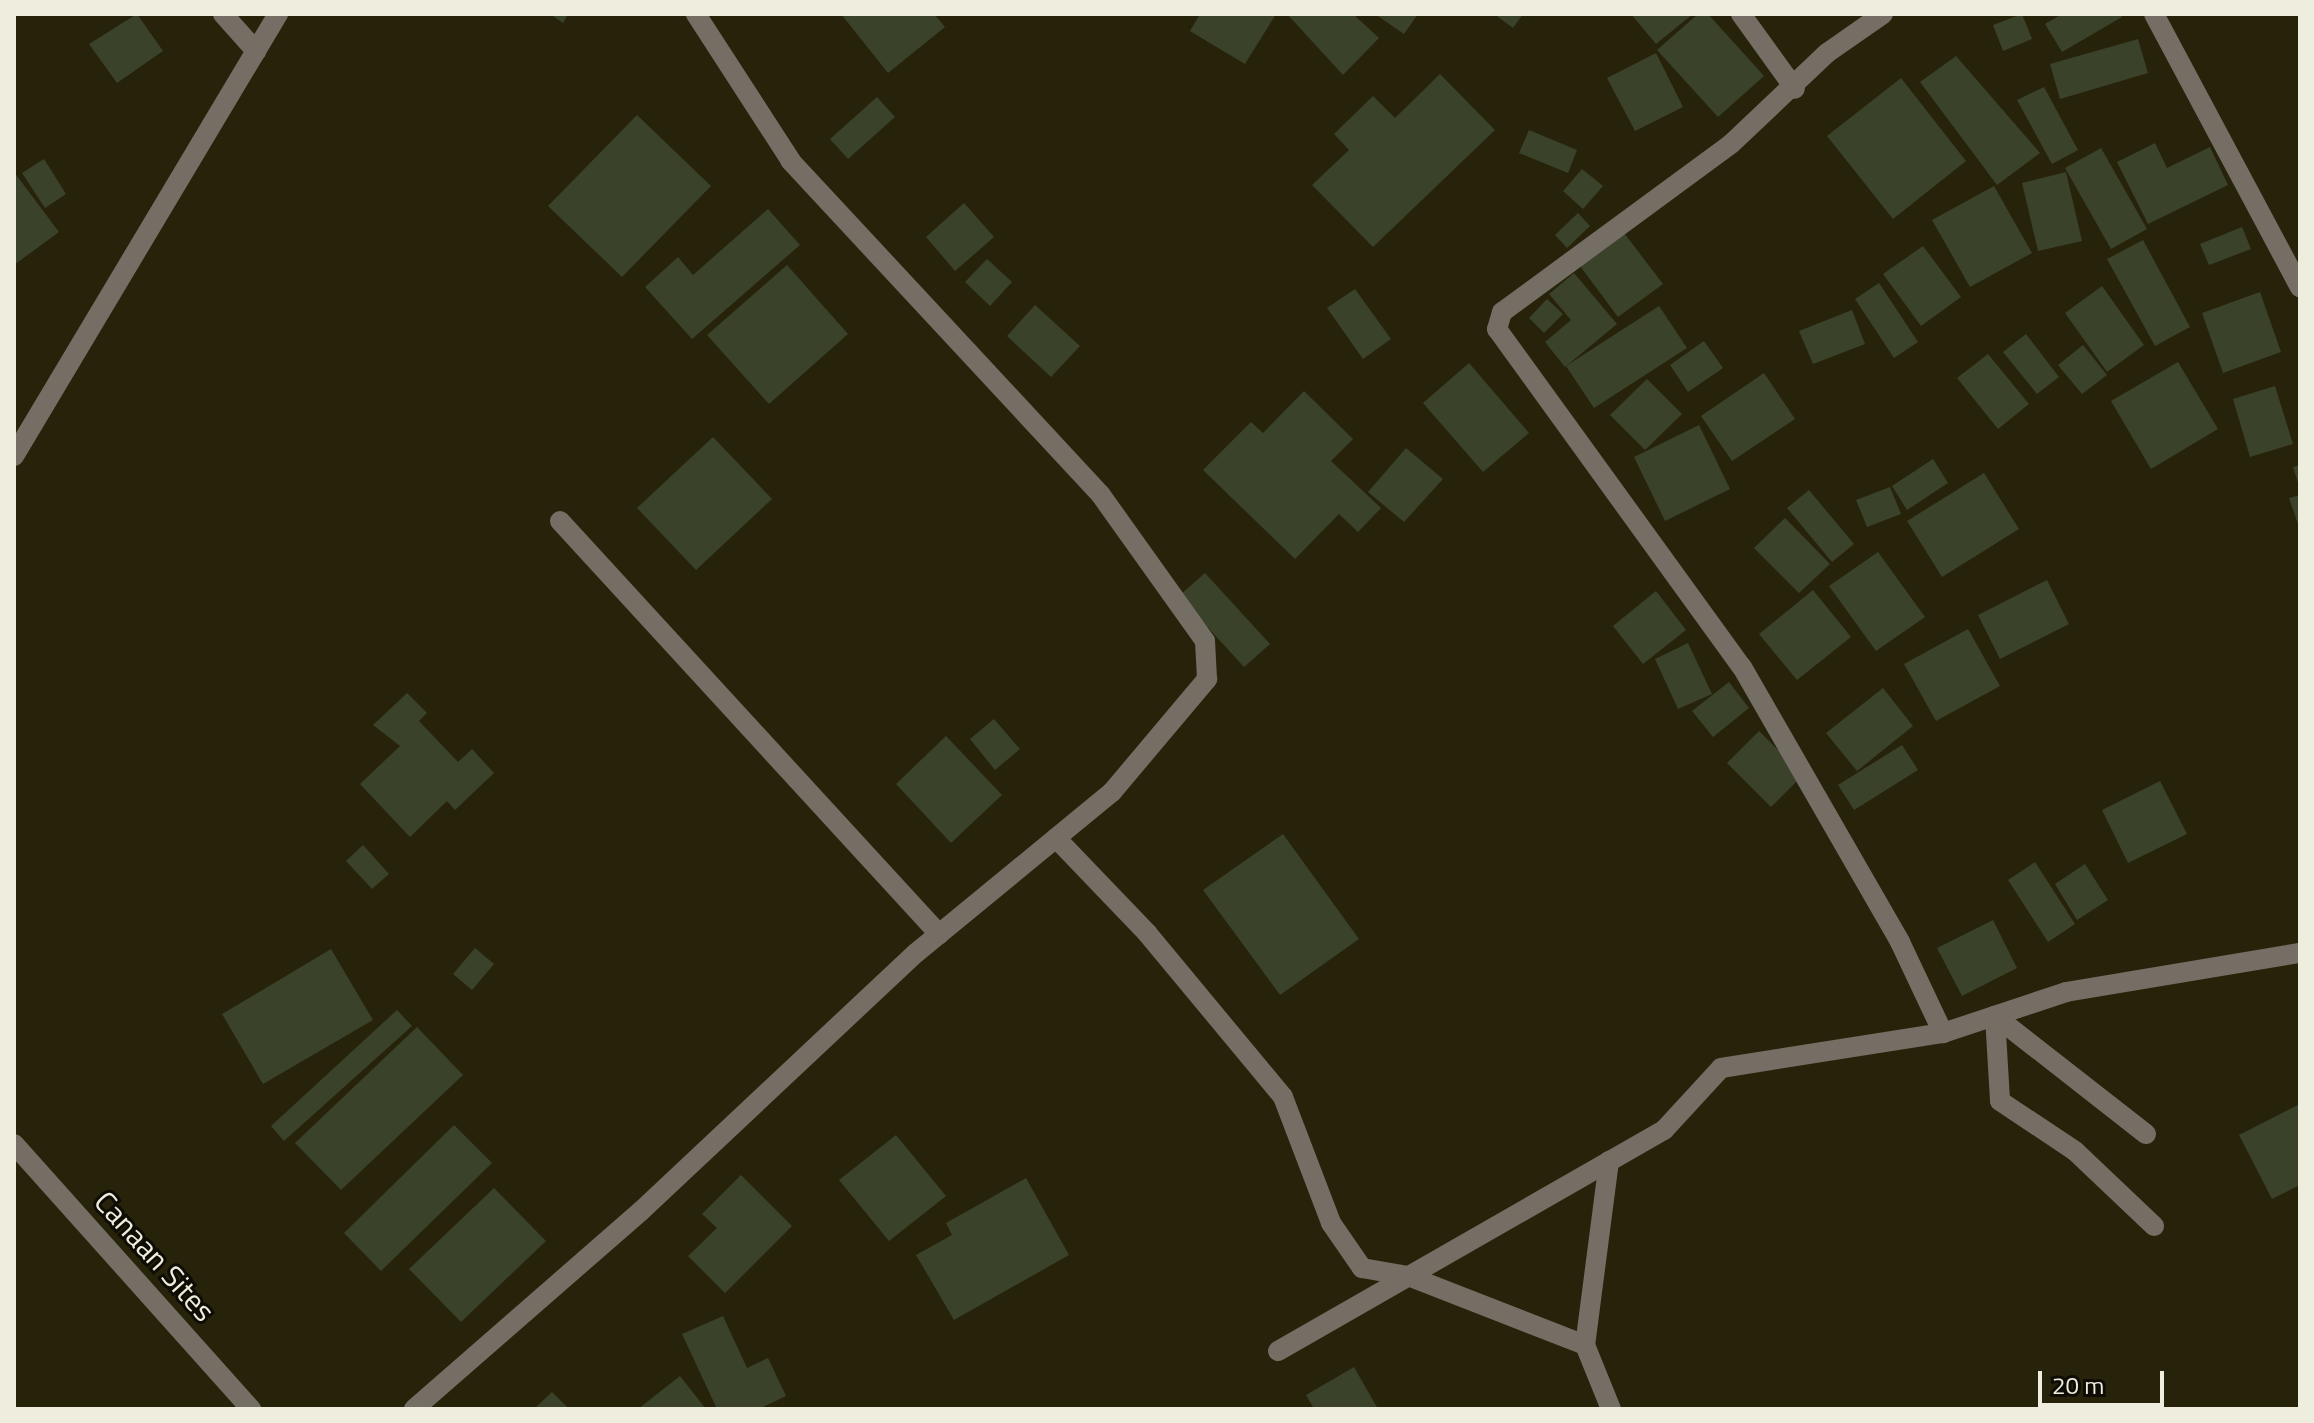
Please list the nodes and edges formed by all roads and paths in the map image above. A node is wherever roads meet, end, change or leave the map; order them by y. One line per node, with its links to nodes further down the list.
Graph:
1 (223, 14): 7 (street)
2 (278, 14): 7 (street)
3 (696, 14): 12 (street)
4 (1741, 14): 8 (street)
5 (1883, 14): 8 (street)
6 (2154, 14): 9 (street)
7 (256, 51): 10 (street)
8 (1795, 89): 16 (street)
9 (2300, 287)
10 (14, 456)
11 (560, 521): 13 (street)
12 (1056, 838): 13 (street); 21 (street)
13 (939, 934): 25 (street)
14 (2300, 953): 15 (street)
15 (1995, 1016): 16 (street); 17 (street); 20 (street)
16 (1943, 1033): 19 (street)
17 (2146, 1134)
18 (14, 1144): 24 (street, Canaan Sites)
19 (1609, 1161): 21 (street); 22 (street)
20 (2154, 1226)
21 (1408, 1276): 22 (street); 23 (street)
22 (1585, 1345): 26 (street)
23 (1278, 1351)
24 (251, 1409)
25 (414, 1409)
26 (1611, 1409)

